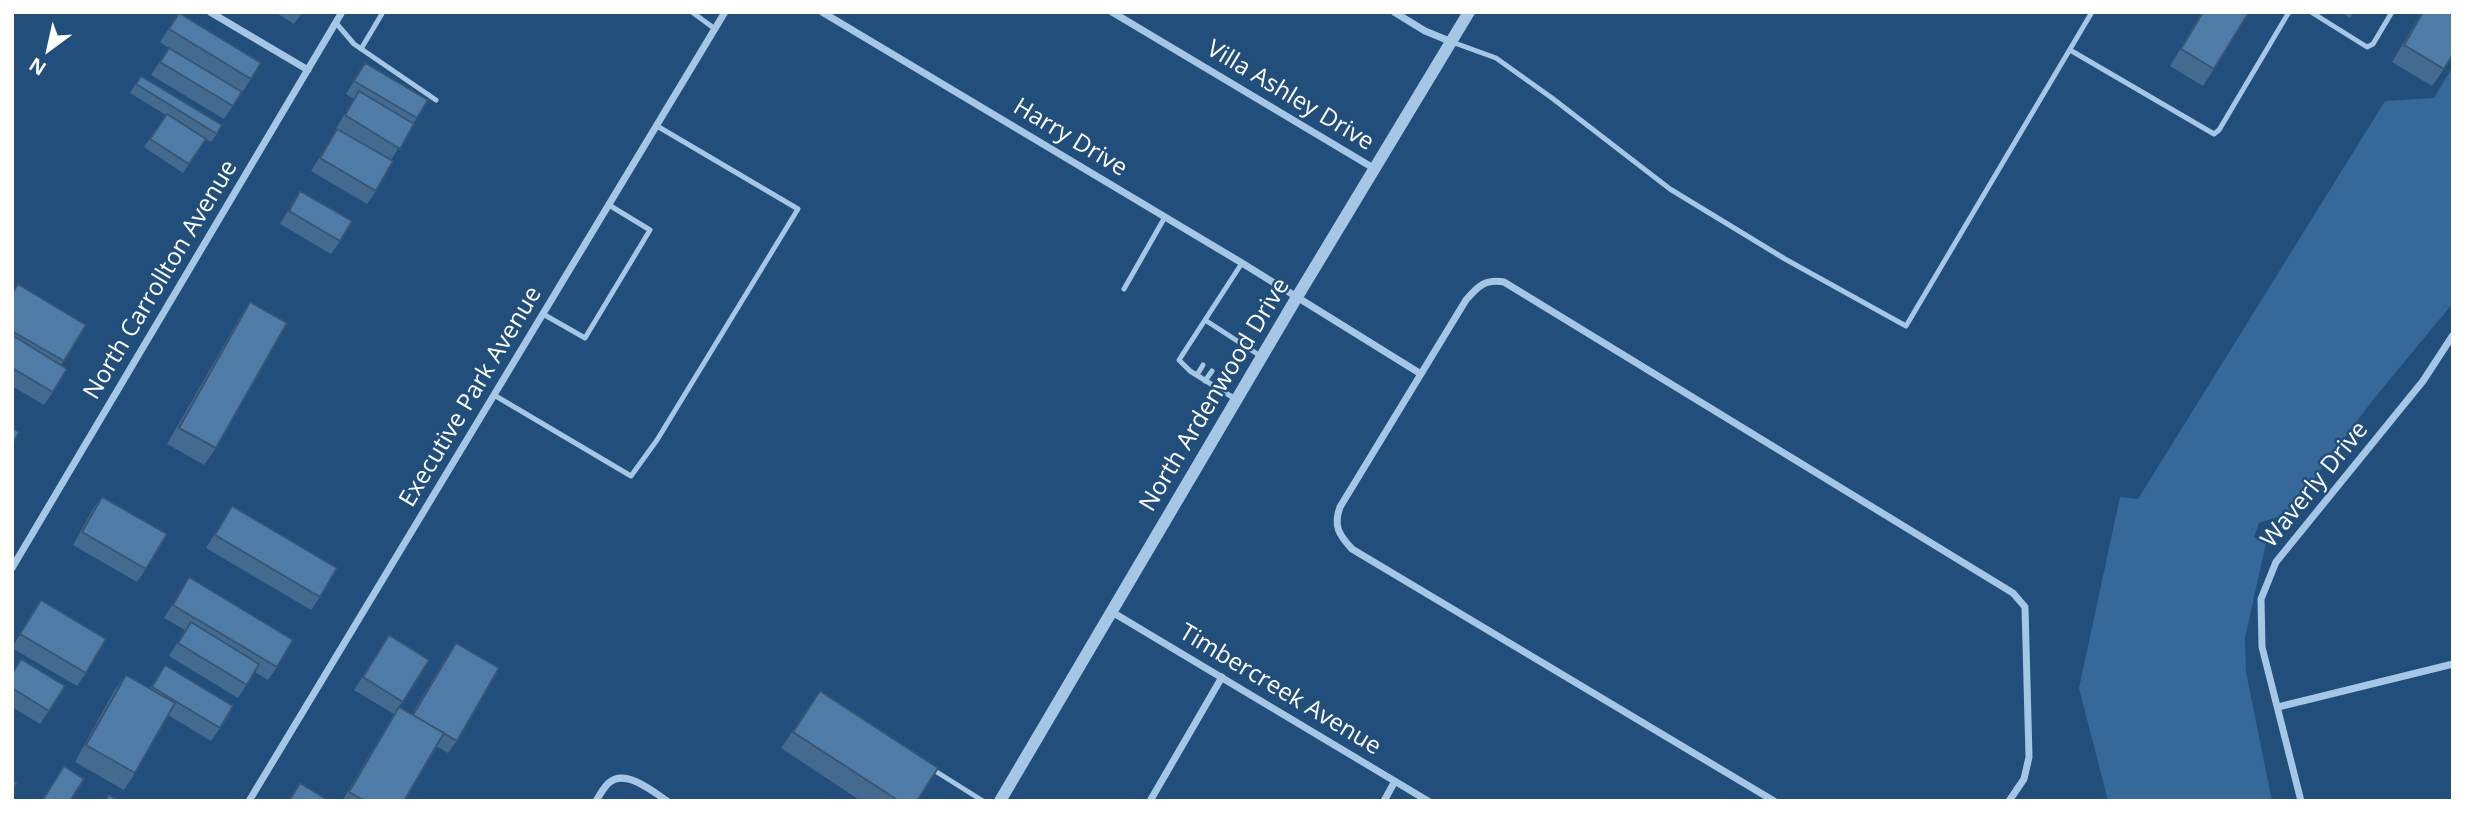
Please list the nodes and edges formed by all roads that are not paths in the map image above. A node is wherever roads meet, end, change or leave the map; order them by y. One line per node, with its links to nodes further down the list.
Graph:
1 (210, 12): 19 (street)
2 (342, 12): 14 (street, North Carrollton Avenue)
3 (383, 12): 17 (lane)
4 (692, 12): 15 (lane)
5 (725, 12): 15 (street, Executive Park Avenue)
6 (822, 12): 24 (street, Harry Drive)
7 (1112, 12): 22 (street, Villa Ashley Drive)
8 (1394, 12): 16 (street)
9 (1469, 12): 16 (street, North Ardenwood Drive)
10 (2092, 12): 18 (lane)
11 (2289, 12): 18 (lane)
12 (2311, 12): 13 (lane)
13 (2392, 12)
14 (336, 23): 17 (lane); 19 (street, North Carrollton Avenue)
15 (715, 29): 21 (street, Executive Park Avenue)
16 (1452, 41): 18 (lane); 22 (street, North Ardenwood Drive)
17 (361, 49): 20 (lane)
18 (2070, 50)
19 (308, 70): 39 (street, North Carrollton Avenue)
20 (436, 100)
21 (657, 126): 23 (street, Executive Park Avenue); 37 (lane)
22 (1375, 169): 27 (street, North Ardenwood Drive)
23 (609, 205): 28 (street, Executive Park Avenue); 28 (lane)
24 (1165, 218): 25 (street, Harry Drive); 26 (lane)
25 (1242, 263): 27 (street, Harry Drive); 29 (lane)
26 (1124, 289)
27 (1297, 297): 31 (street, North Ardenwood Drive); 34 (street, Harry Drive)
28 (543, 314): 37 (street, Executive Park Avenue)
29 (1205, 320): 31 (lane); 35 (lane)
30 (2453, 334): 43 (street, Waverly Drive)
31 (1262, 357): 38 (street, North Ardenwood Drive)
32 (1203, 365): 35 (lane)
33 (1212, 371): 36 (lane)
34 (1421, 374): 54 (street); 55 (street)
35 (1197, 375): 36 (lane)
36 (1205, 381): 38 (lane)
37 (494, 395): 46 (street, Executive Park Avenue)
38 (1237, 400): 40 (street, North Ardenwood Drive)
39 (12, 568)
40 (1112, 612): 42 (street, Timbercreek Avenue); 50 (street, North Ardenwood Drive)
41 (2453, 664): 43 (street)
42 (1222, 677): 45 (street, Timbercreek Avenue); 51 (street)
43 (2278, 707): 56 (street, Waverly Drive)
44 (921, 763): 49 (lane)
45 (1395, 781): 52 (street); 53 (street, Timbercreek Avenue)
46 (249, 801)
47 (596, 801): 48 (street)
48 (667, 801)
49 (983, 801)
50 (1000, 801)
51 (1150, 801)
52 (1384, 801)
53 (1428, 801)
54 (1773, 801)
55 (2009, 801)
56 (2301, 801)

